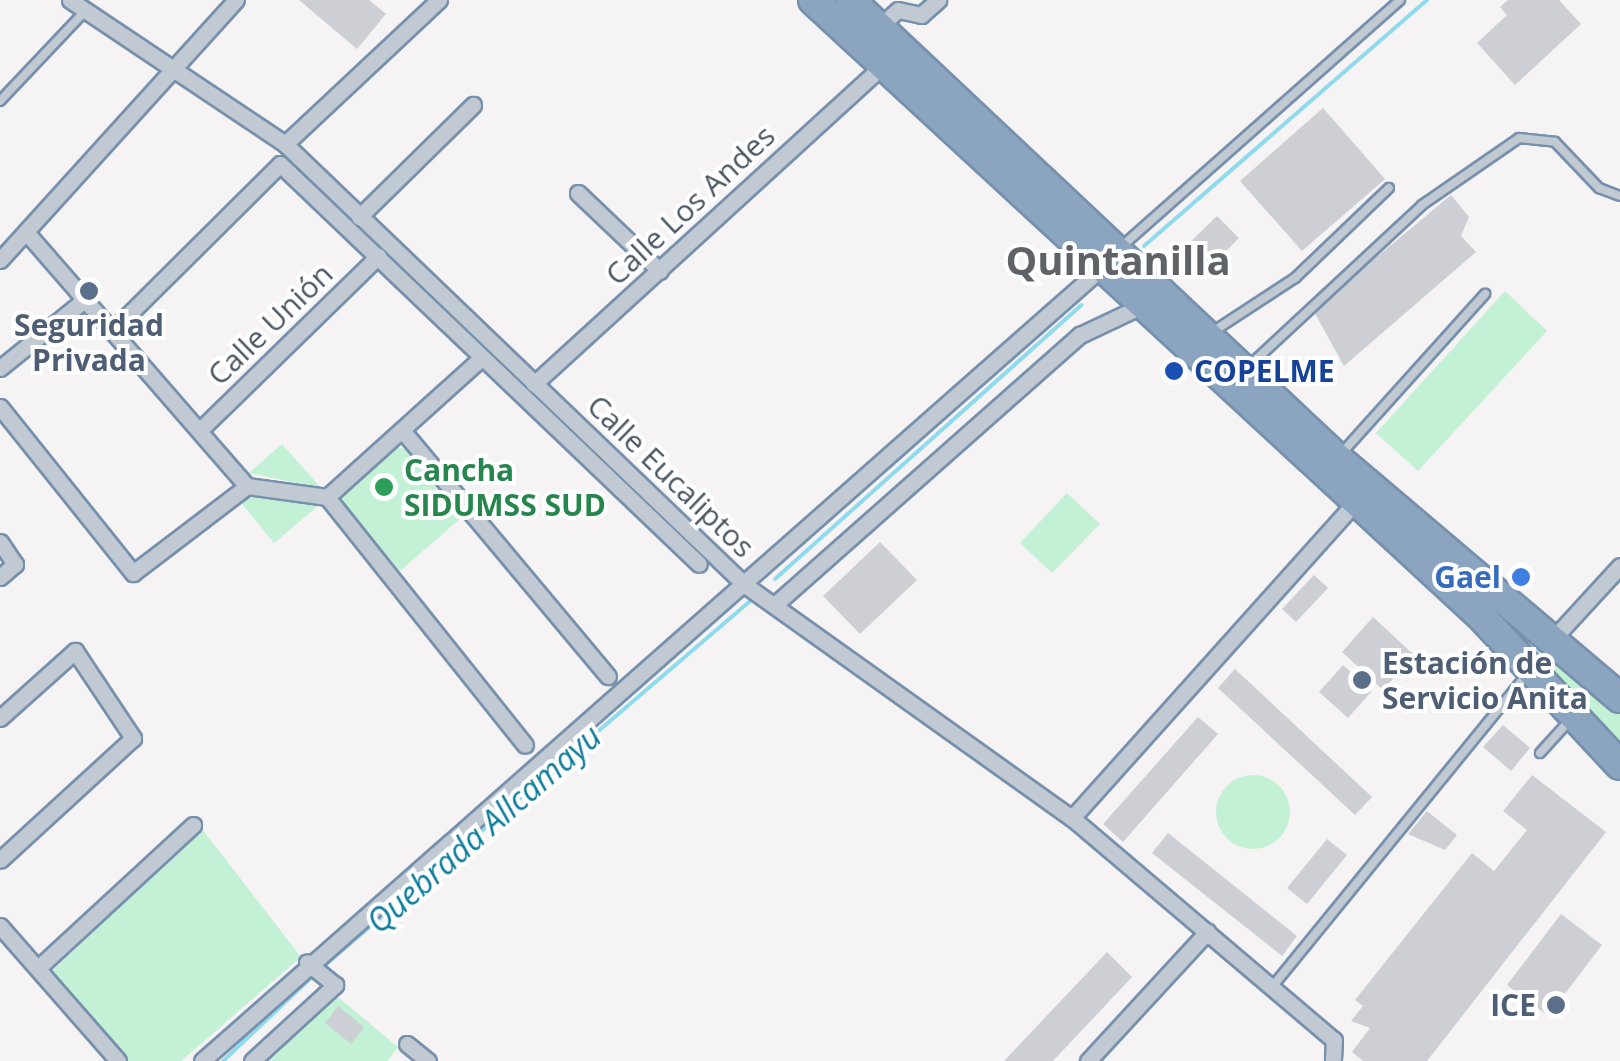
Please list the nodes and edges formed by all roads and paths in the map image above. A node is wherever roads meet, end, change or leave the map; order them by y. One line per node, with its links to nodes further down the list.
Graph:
1 (70, 0): 8 (street, Calle Eucaliptos)
2 (236, 0): 11 (street)
3 (438, 0): 14 (street)
4 (812, 0): 10 (highway)
5 (850, 0): 9 (highway)
6 (938, 0): 9 (street)
7 (1400, 0): 22 (lane)
8 (86, 10): 11 (street, Calle Eucaliptos); 12 (lane)
9 (879, 27): 22 (highway)
10 (883, 65): 22 (highway); 23 (street, Calle Los Andes)
11 (174, 70): 14 (street, Calle Eucaliptos); 19 (street)
12 (0, 101)
13 (474, 104): 18 (street)
14 (285, 144): 18 (street, Calle Eucaliptos)
15 (1389, 188): 28 (lane)
16 (578, 192): 23 (street)
17 (1620, 196): 31 (lane)
18 (359, 217): 32 (street, Calle Eucaliptos)
19 (26, 232): 21 (street); 25 (street)
20 (378, 256): 27 (street, Calle Eucaliptos); 29 (street, Calle Eucaliptos); 34 (street, Calle Unión)
21 (0, 260)
22 (1107, 261): 26 (highway); 28 (highway); 44 (street)
23 (660, 271): 32 (street, Calle Los Andes)
24 (1485, 294): 36 (lane)
25 (83, 302): 27 (street); 30 (street)
26 (1139, 307): 39 (highway); 45 (street)
27 (112, 331): 34 (street)
28 (1207, 338): 31 (highway)
29 (478, 361): 35 (street); 41 (street, Calle Eucaliptos)
30 (0, 368)
31 (1242, 372): 36 (highway)
32 (534, 384): 44 (street, Calle Eucaliptos)
33 (0, 406): 37 (street)
34 (200, 430): 37 (street)
35 (402, 430): 38 (street); 48 (street)
36 (1337, 458): 46 (highway)
37 (247, 486): 38 (street)
38 (326, 496): 52 (street)
39 (1352, 506): 47 (highway); 55 (street)
40 (0, 542): 43 (street)
41 (700, 564)
42 (1620, 566): 46 (street)
43 (0, 578)
44 (745, 584): 45 (street, Calle Eucaliptos); 60 (street)
45 (779, 601): 55 (street, Calle Eucaliptos)
46 (1551, 640): 49 (highway)
47 (1531, 669): 50 (highway); 62 (lane)
48 (608, 676)
49 (1620, 698)
50 (1573, 717): 53 (lane); 54 (highway)
51 (0, 718): 57 (street)
52 (525, 746)
53 (1540, 753)
54 (1620, 765)
55 (1072, 818): 59 (street, Calle Eucaliptos)
56 (193, 825): 61 (street)
57 (0, 860)
58 (0, 926): 61 (street)
59 (1207, 932): 62 (street, Calle Eucaliptos); 69 (street)
60 (310, 964): 66 (street); 67 (street)
61 (38, 968): 65 (street)
62 (1272, 987): 64 (street, Calle Eucaliptos)
63 (407, 1044): 68 (street)
64 (1335, 1057)
65 (118, 1061)
66 (202, 1061)
67 (252, 1061)
68 (428, 1061)
69 (1088, 1061)

